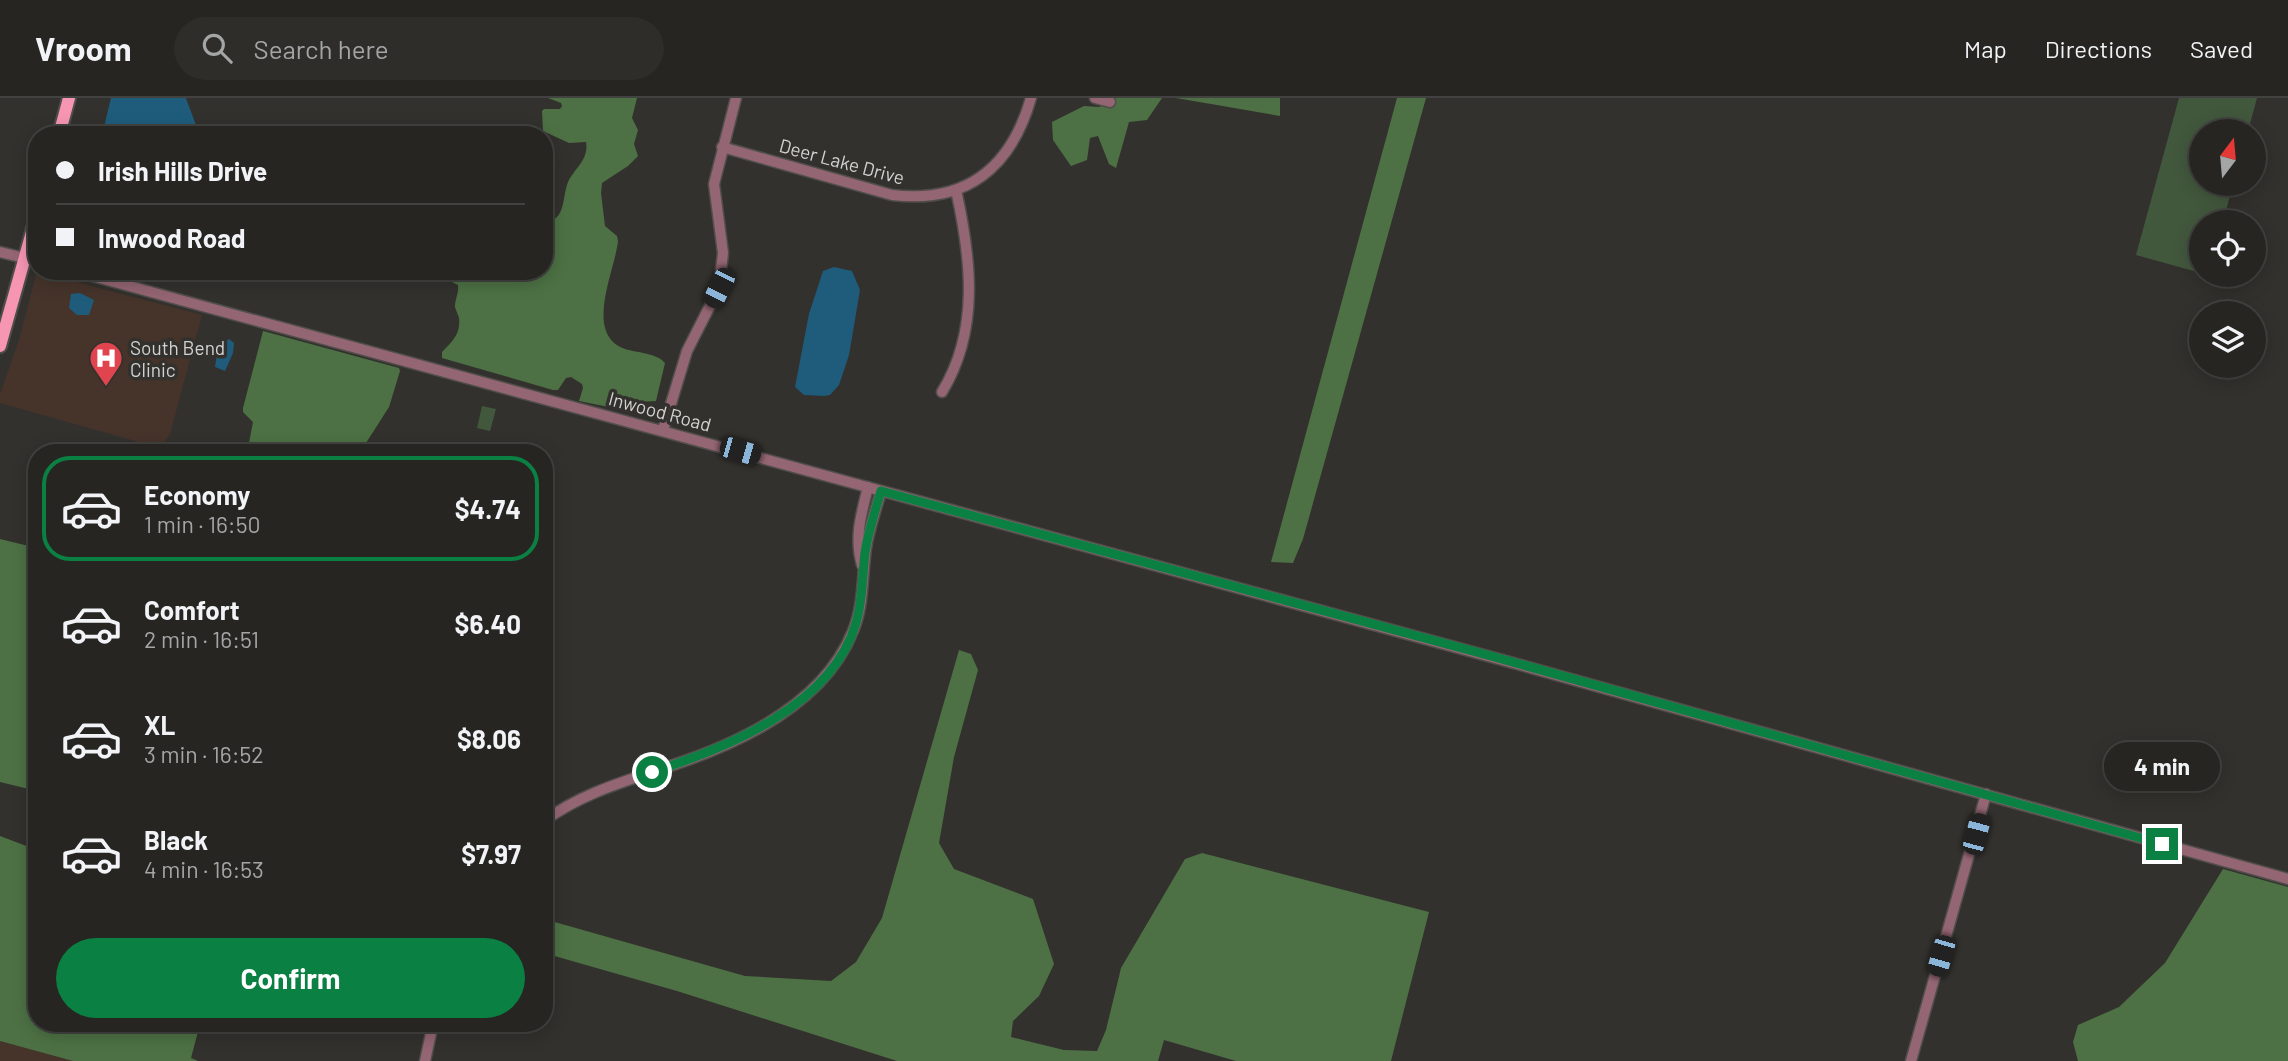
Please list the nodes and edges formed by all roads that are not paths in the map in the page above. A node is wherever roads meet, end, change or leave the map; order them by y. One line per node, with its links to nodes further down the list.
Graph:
1 (69, 98): 6 (main road)
2 (736, 98): 7 (street)
3 (1031, 98): 8 (street, Deer Lake Drive)
4 (1095, 98): 5 (street)
5 (1110, 102)
6 (61, 126)
7 (722, 147): 8 (street, Deer Lake Drive); 15 (street)
8 (957, 190): 14 (street)
9 (0, 252): 10 (street)
10 (28, 259)
11 (28, 268): 13 (main road)
12 (107, 280): 15 (street, Inwood Road)
13 (0, 346)
14 (942, 393)
15 (663, 430): 16 (street, Inwood Road)
16 (868, 487): 17 (street, Inwood Road); 18 (street)
17 (881, 491): 18 (street); 19 (street, Inwood Road)
18 (864, 572): 20 (street)
19 (1986, 794): 21 (street, Inwood Road); 24 (street)
20 (553, 815)
21 (2288, 879)
22 (431, 1032): 23 (street)
23 (425, 1061)
24 (1911, 1061)

